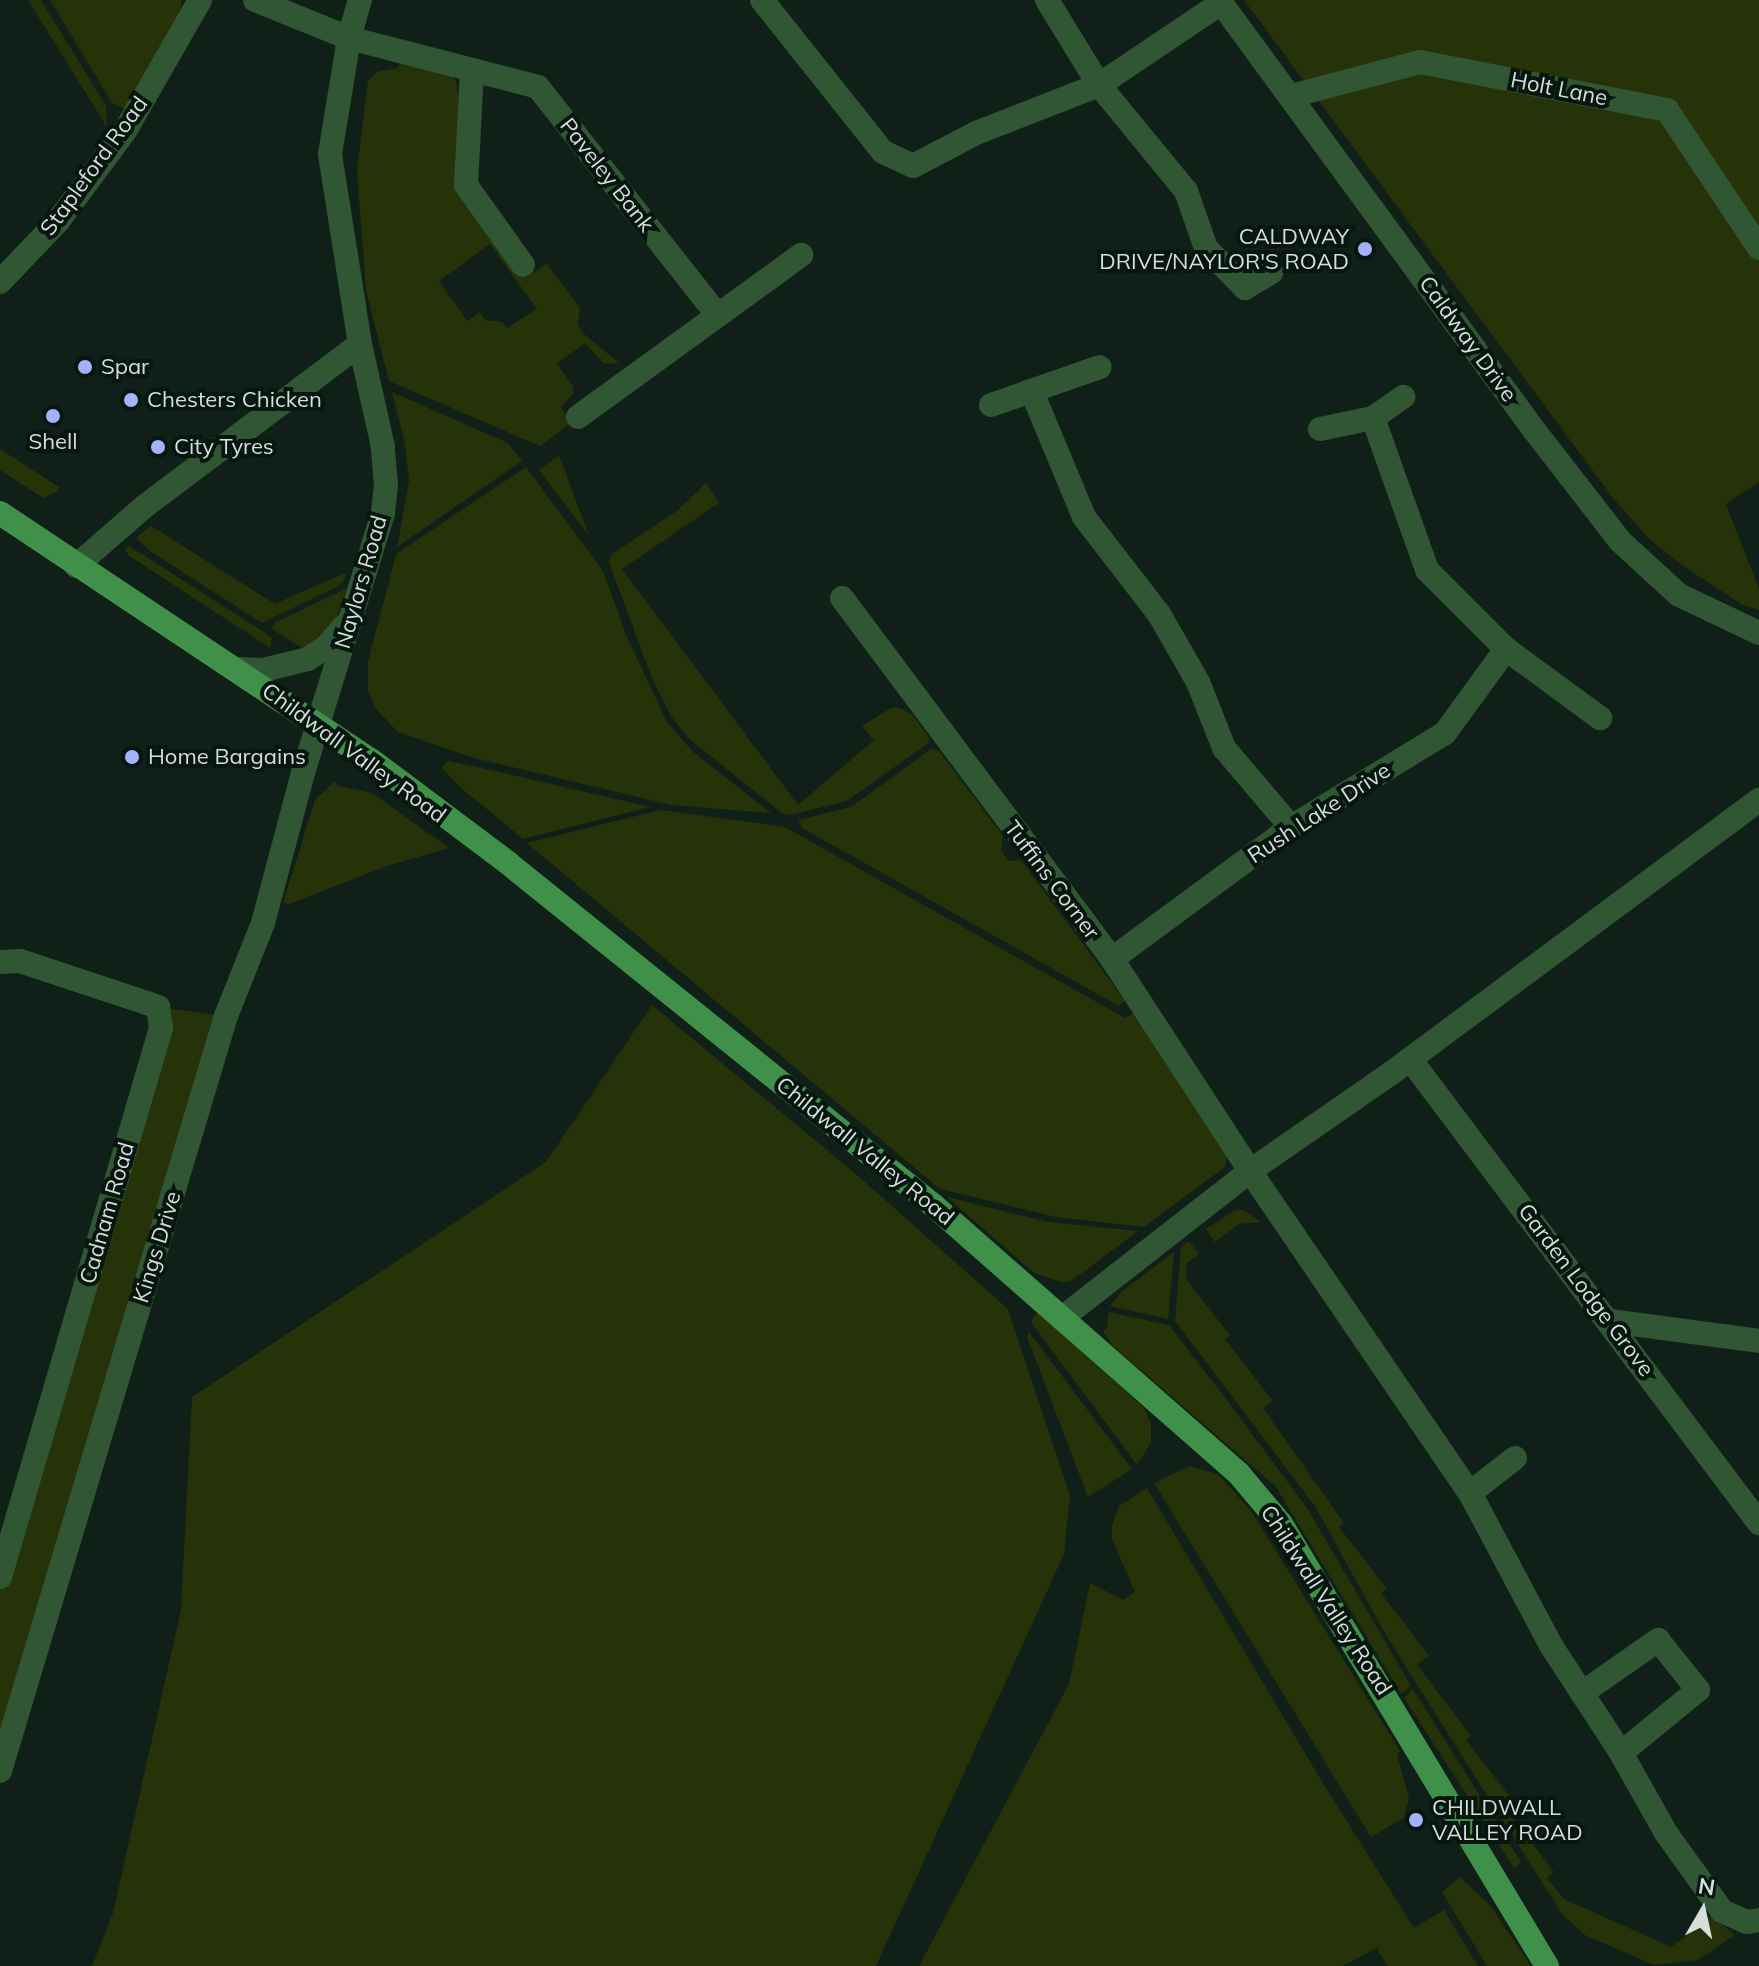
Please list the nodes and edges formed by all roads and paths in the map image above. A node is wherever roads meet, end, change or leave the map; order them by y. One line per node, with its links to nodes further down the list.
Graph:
1 (200, 0): 15 (street, Stapleford Road)
2 (255, 0): 7 (street, Paveley Bank)
3 (360, 0): 7 (street, Naylors Road)
4 (762, 0): 9 (street)
5 (1047, 0): 9 (street)
6 (1220, 2): 9 (street); 10 (street, Caldway Drive)
7 (349, 38): 8 (street, Paveley Bank); 17 (street, Naylors Road)
8 (472, 70): 13 (street); 16 (street, Paveley Bank)
9 (1099, 85): 14 (street)
10 (1291, 96): 11 (street, Holt Lane); 29 (street, Caldway Drive)
11 (1759, 248)
12 (801, 255): 16 (street)
13 (523, 265)
14 (1272, 272)
15 (0, 282)
16 (718, 316): 22 (street)
17 (360, 344): 26 (street); 28 (street, Naylors Road)
18 (1100, 367): 19 (street)
19 (1032, 392): 21 (street); 35 (street)
20 (1403, 397): 23 (street)
21 (991, 405)
22 (578, 417)
23 (1373, 418): 24 (street); 30 (street)
24 (1320, 429)
25 (0, 513): 26 (main road, Childwall Valley Road)
26 (76, 566): 31 (main road, Childwall Valley Road)
27 (842, 598): 36 (street, Tuffins Corner)
28 (351, 619): 31 (street); 33 (street, Naylors Road)
29 (1759, 633)
30 (1506, 649): 32 (street); 35 (street, Rush Lake Drive)
31 (235, 669): 33 (main road, Childwall Valley Road)
32 (1600, 718)
33 (319, 725): 40 (main road, Childwall Valley Road); 49 (street, Kings Drive)
34 (1759, 800): 38 (street)
35 (1291, 827): 36 (street, Rush Lake Drive)
36 (1112, 959): 39 (street, Tuffins Corner)
37 (0, 962): 46 (street, Cadnam Road)
38 (1410, 1059): 39 (street); 41 (street, Garden Lodge Grove)
39 (1250, 1171): 40 (street); 44 (street)
40 (1062, 1318): 51 (main road, Childwall Valley Road)
41 (1610, 1321): 42 (street); 45 (street, Garden Lodge Grove)
42 (1759, 1341)
43 (1515, 1458): 44 (street)
44 (1470, 1493): 47 (street)
45 (1759, 1523)
46 (0, 1577)
47 (1582, 1693): 48 (street); 48 (street)
48 (1621, 1753): 50 (street)
49 (0, 1771)
50 (1759, 1920)
51 (1547, 1966)

